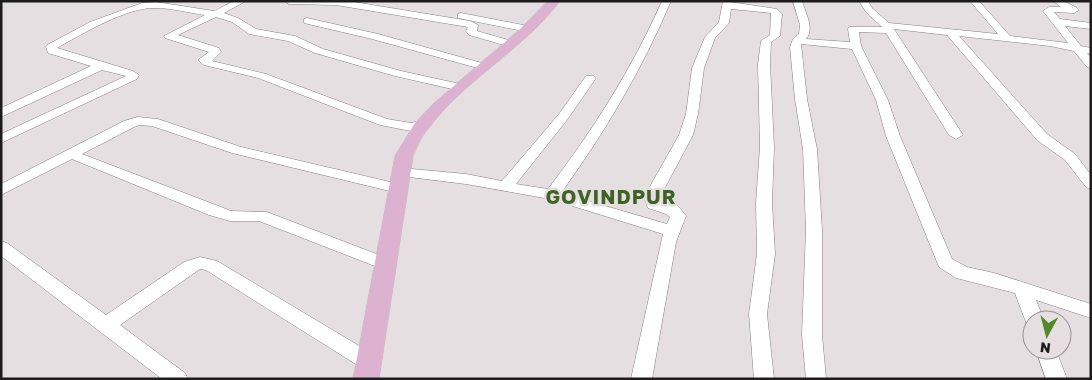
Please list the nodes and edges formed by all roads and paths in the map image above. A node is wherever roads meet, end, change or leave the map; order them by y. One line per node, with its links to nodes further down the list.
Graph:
1 (242, 1): 11 (street)
2 (289, 1): 20 (street)
3 (555, 1): 15 (main road)
4 (667, 1): 38 (street)
5 (797, 1): 19 (street)
6 (863, 1): 16 (street)
7 (974, 1): 18 (street)
8 (1057, 1): 13 (street)
9 (384, 4): 15 (street)
10 (727, 4): 39 (street); 50 (street)
11 (216, 14): 25 (street); 28 (street); 30 (street)
12 (307, 21): 26 (street)
13 (1058, 22): 14 (street); 22 (street)
14 (1091, 26)
15 (528, 29): 20 (main road)
16 (888, 29): 17 (street); 21 (street); 31 (street)
17 (951, 33): 18 (street); 35 (street)
18 (1007, 38): 22 (street)
19 (797, 41): 21 (street); 51 (street)
20 (511, 44): 26 (main road)
21 (856, 46): 42 (street)
22 (1078, 49): 23 (street); 24 (street)
23 (1091, 51)
24 (1091, 65)
25 (101, 66): 29 (street); 32 (street)
26 (485, 67): 28 (main road)
27 (590, 78): 36 (street)
28 (461, 87): 30 (main road)
29 (1, 113)
30 (423, 124): 34 (main road)
31 (956, 135)
32 (1, 140)
33 (71, 154): 34 (street); 37 (street); 41 (street)
34 (400, 180): 36 (street); 41 (main road)
35 (1091, 184)
36 (506, 186): 38 (street)
37 (1, 190)
38 (552, 196): 39 (street)
39 (671, 231): 49 (street)
40 (1, 247): 45 (street)
41 (386, 264): 47 (main road)
42 (1022, 289): 43 (street); 44 (street)
43 (1030, 310)
44 (1091, 310)
45 (105, 326): 47 (street); 48 (street)
46 (1050, 360): 52 (street)
47 (368, 370)
48 (178, 379)
49 (641, 379)
50 (764, 379)
51 (816, 379)
52 (1057, 379)

